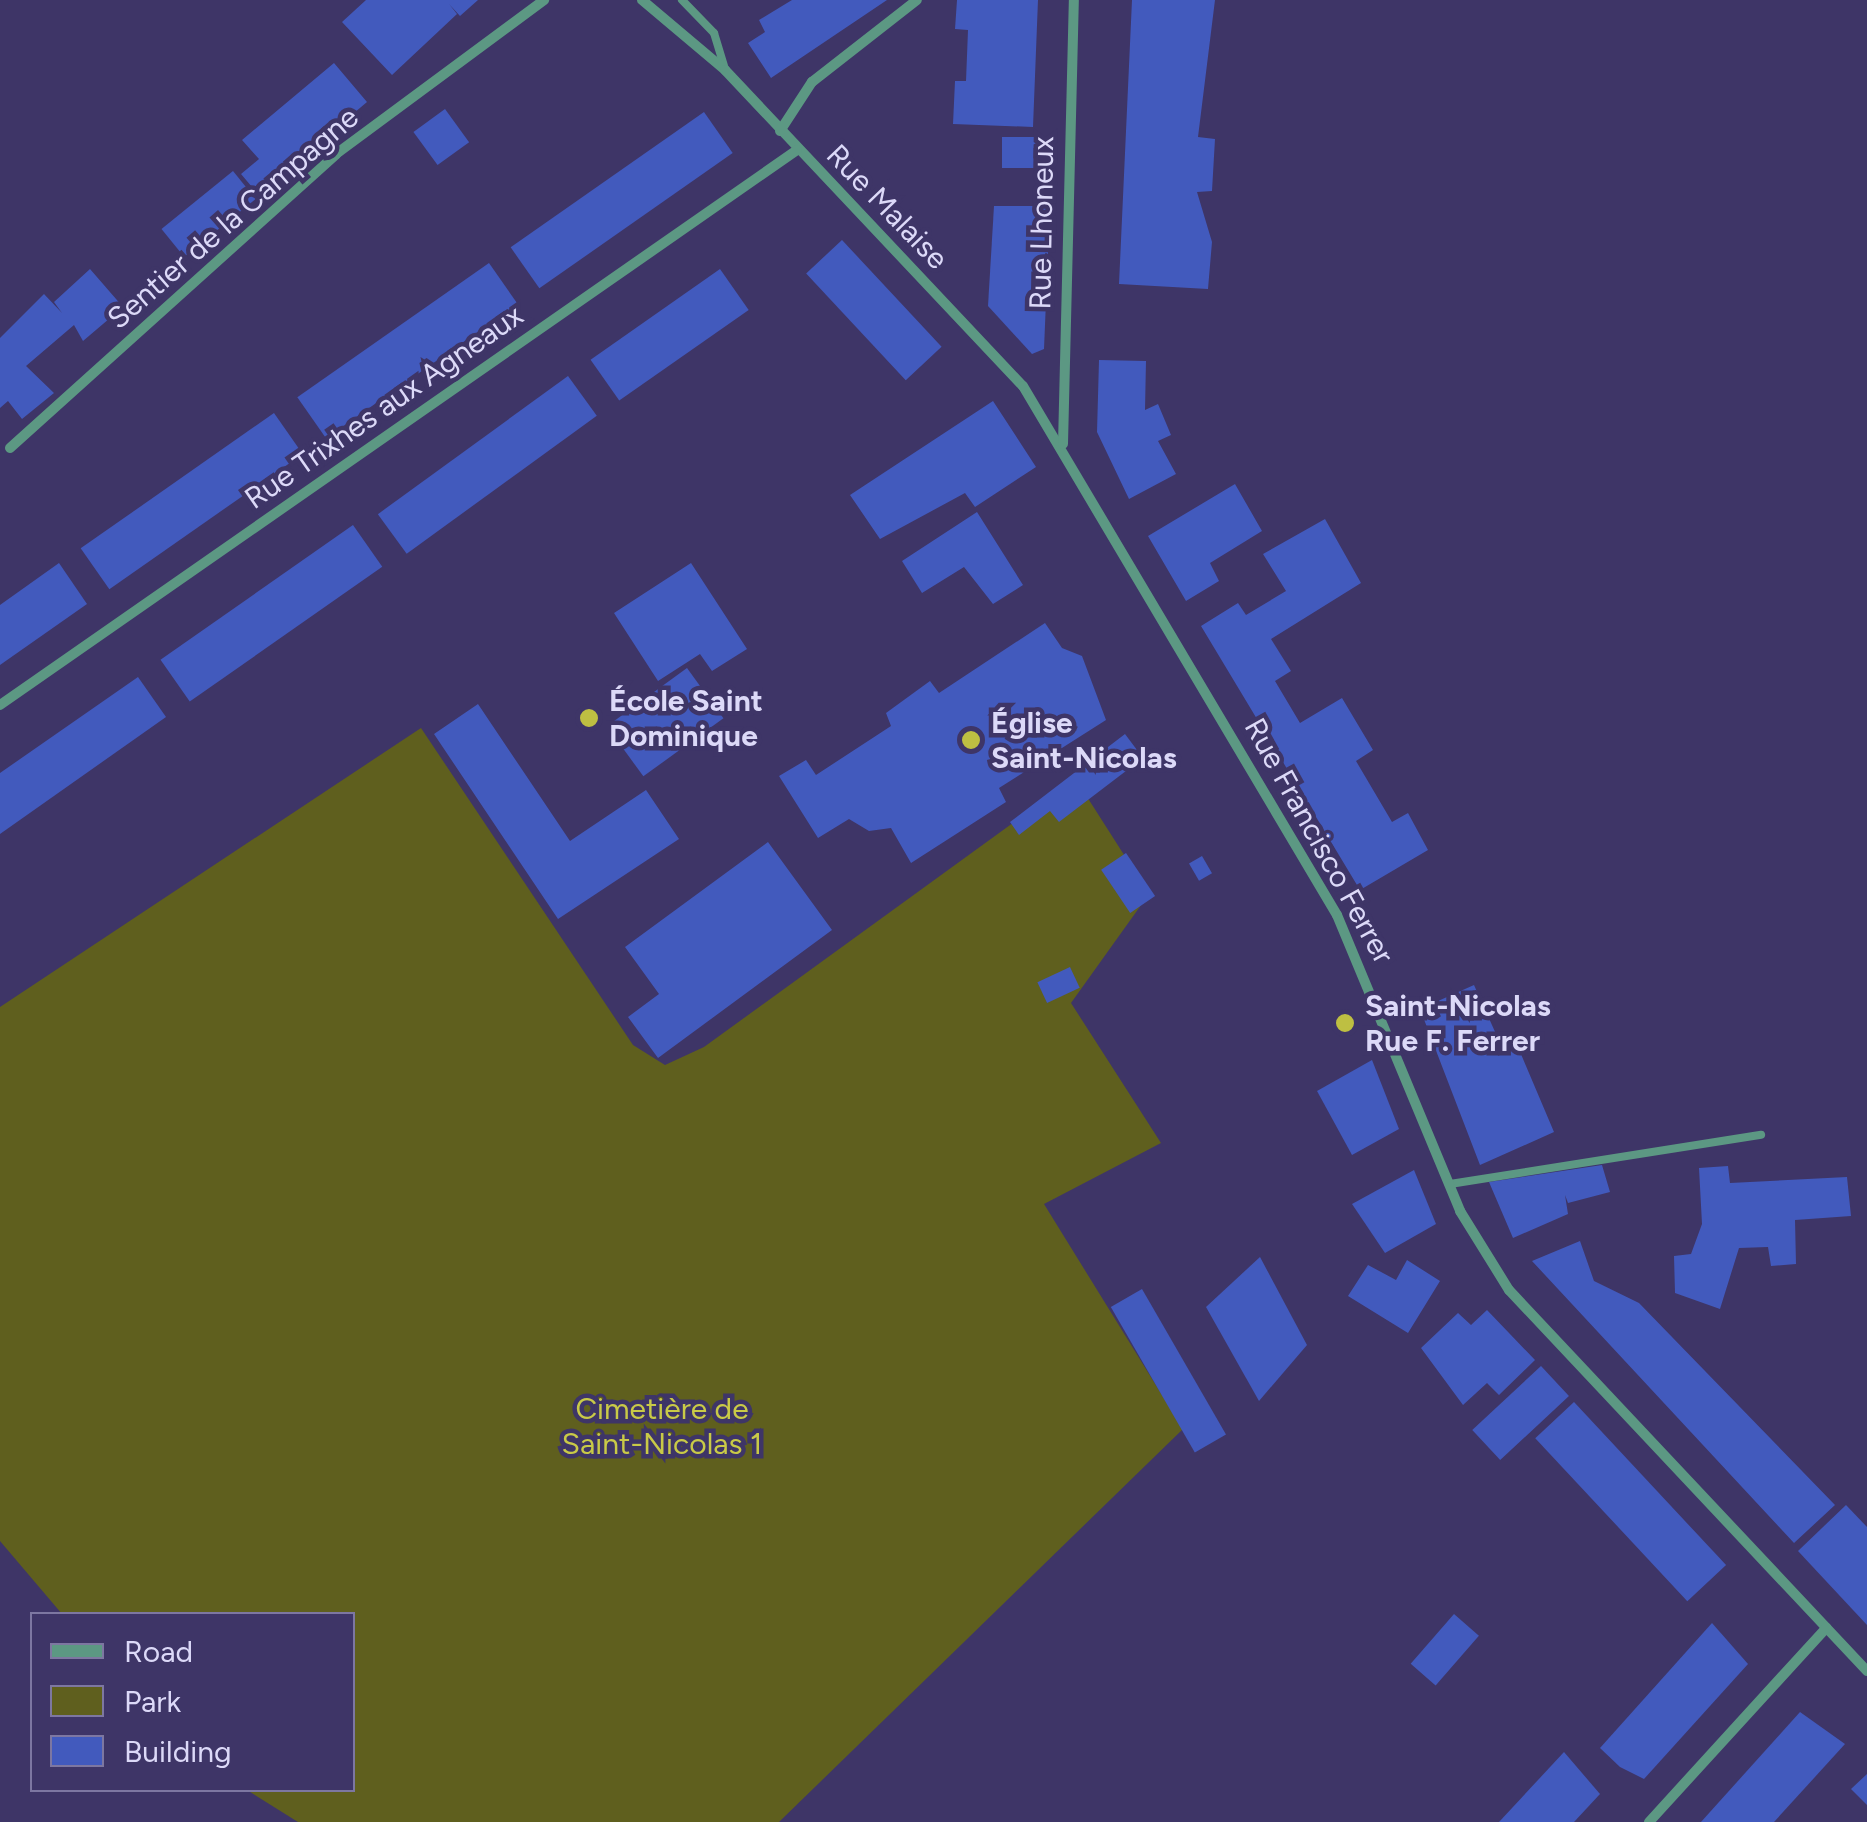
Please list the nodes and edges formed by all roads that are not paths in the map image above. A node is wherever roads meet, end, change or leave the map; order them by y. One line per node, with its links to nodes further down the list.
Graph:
1 (544, 0): 10 (street, Sentier de la Campagne)
2 (642, 0): 6 (street)
3 (682, 0): 6 (lane, Rue Malaise)
4 (917, 0): 7 (street)
5 (1074, 0): 9 (street, Rue Lhoneux)
6 (725, 70): 7 (street, Rue Malaise)
7 (780, 131): 8 (street, Rue Malaise)
8 (797, 150): 9 (street, Rue Malaise); 11 (street, Rue Trixhes aux Agneaux)
9 (1063, 446): 13 (street, Rue Francisco Ferrer)
10 (10, 448)
11 (0, 705)
12 (1761, 1135): 13 (lane)
13 (1450, 1184): 14 (street, Rue Francisco Ferrer)
14 (1826, 1628): 15 (street, Rue Francisco Ferrer); 16 (street)
15 (1867, 1671)
16 (1649, 1822)

